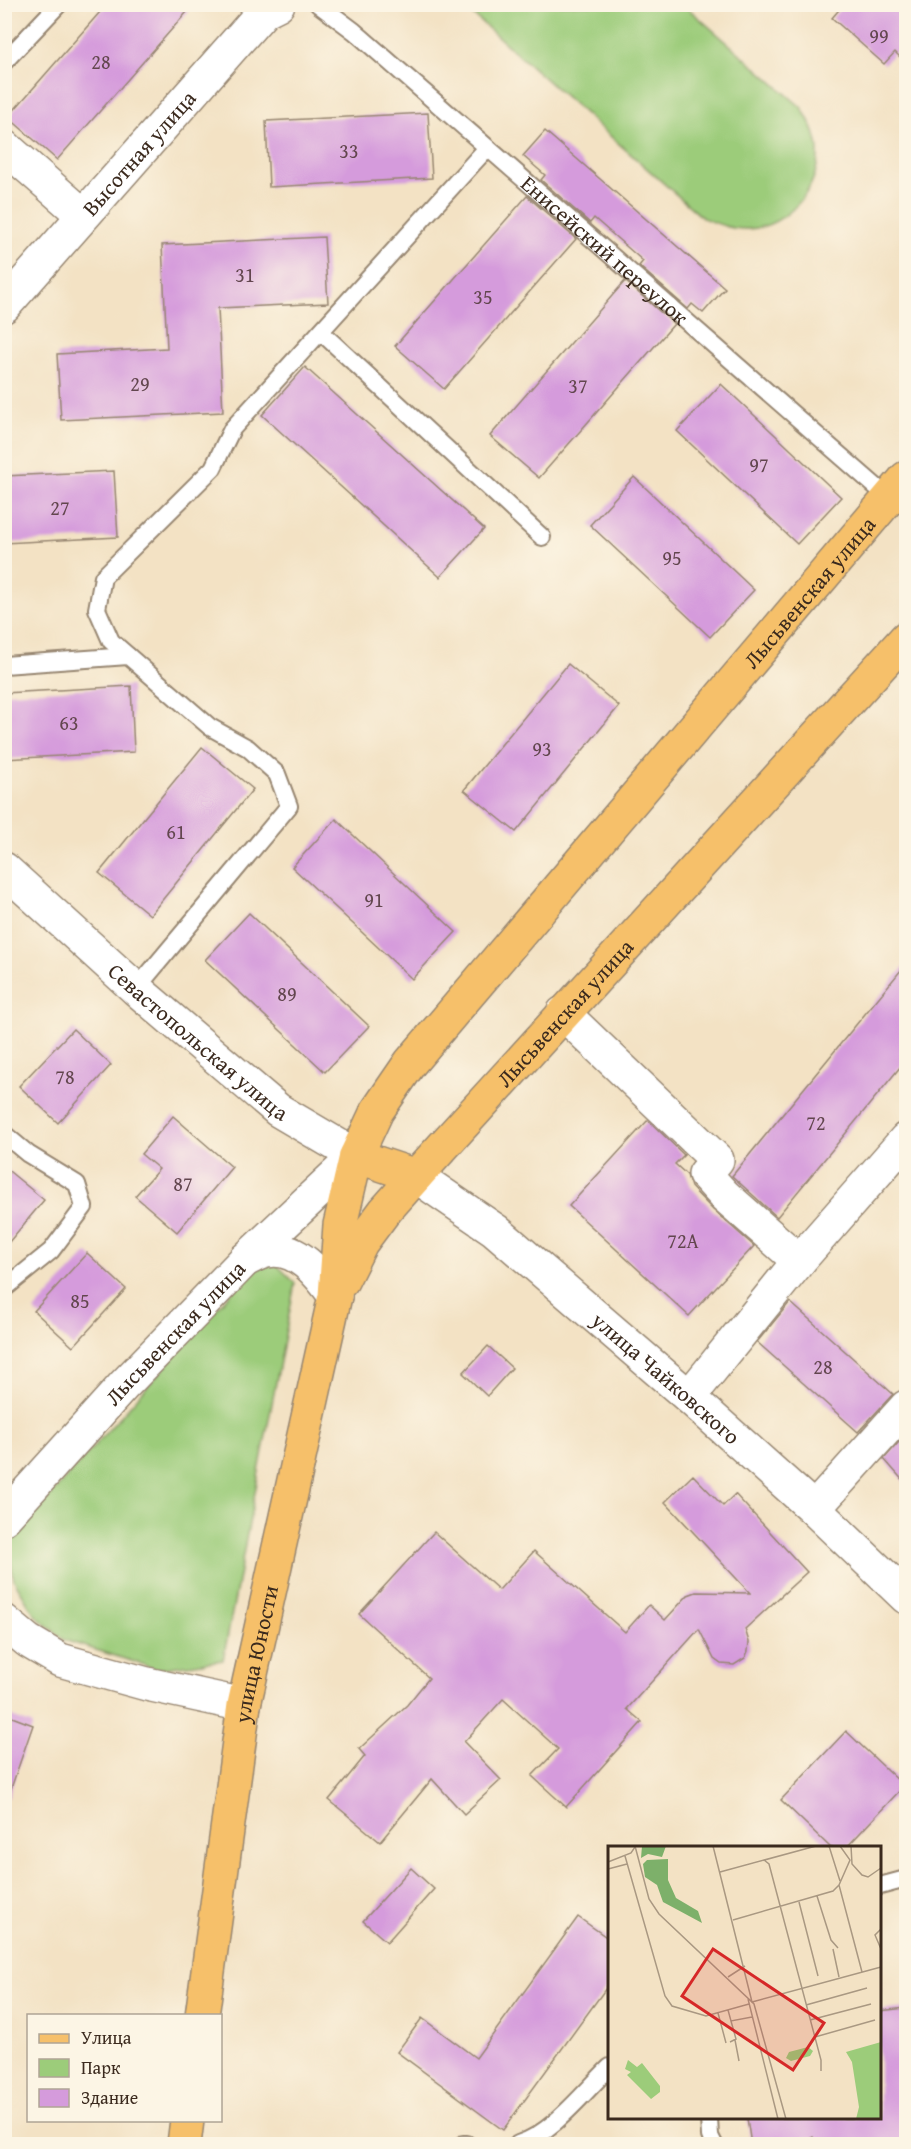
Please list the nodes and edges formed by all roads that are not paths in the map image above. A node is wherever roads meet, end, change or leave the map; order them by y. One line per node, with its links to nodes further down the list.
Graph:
1 (59, 4): 4 (lane)
2 (318, 4): 6 (lane, Енисейский переулок)
3 (266, 7): 7 (street, Высотная улица)
4 (4, 62)
5 (4, 146): 7 (street)
6 (486, 148): 9 (lane); 10 (lane, Енисейский переулок)
7 (83, 215): 8 (street, Высотная улица)
8 (4, 306)
9 (321, 332): 11 (lane); 13 (lane)
10 (898, 488): 20 (main road, Лысьвенская улица)
11 (542, 537)
12 (906, 638): 17 (main road, Лысьвенская улица)
13 (128, 656): 14 (lane); 16 (lane)
14 (4, 665)
15 (4, 869): 16 (street, Севастопольская улица)
16 (136, 989): 20 (street, Севастопольская улица)
17 (563, 1013): 21 (main road, Лысьвенская улица); 23 (street)
18 (4, 1134): 24 (lane)
19 (906, 1139): 23 (street)
20 (356, 1156): 21 (main road, Севастопольская улица); 22 (street, Лысьвенская улица); 25 (main road, Лысьвенская улица)
21 (416, 1176): 25 (main road, Лысьвенская улица); 26 (street, улица Чайковского)
22 (245, 1260): 25 (street); 29 (street, Лысьвенская улица)
23 (799, 1261): 26 (street)
24 (4, 1289)
25 (335, 1296): 32 (main road, улица Юности)
26 (689, 1397): 28 (street, улица Чайковского)
27 (906, 1407): 28 (street)
28 (814, 1509): 30 (street, улица Чайковского)
29 (4, 1518)
30 (906, 1596)
31 (4, 1621): 32 (street)
32 (244, 1705): 35 (main road, улица Юности)
33 (906, 1879): 34 (lane)
34 (881, 1885)
35 (202, 2014)
36 (608, 2068): 40 (lane)
37 (709, 2119): 41 (lane)
38 (187, 2122): 39 (main road)
39 (184, 2145)
40 (518, 2145)
41 (714, 2145)

